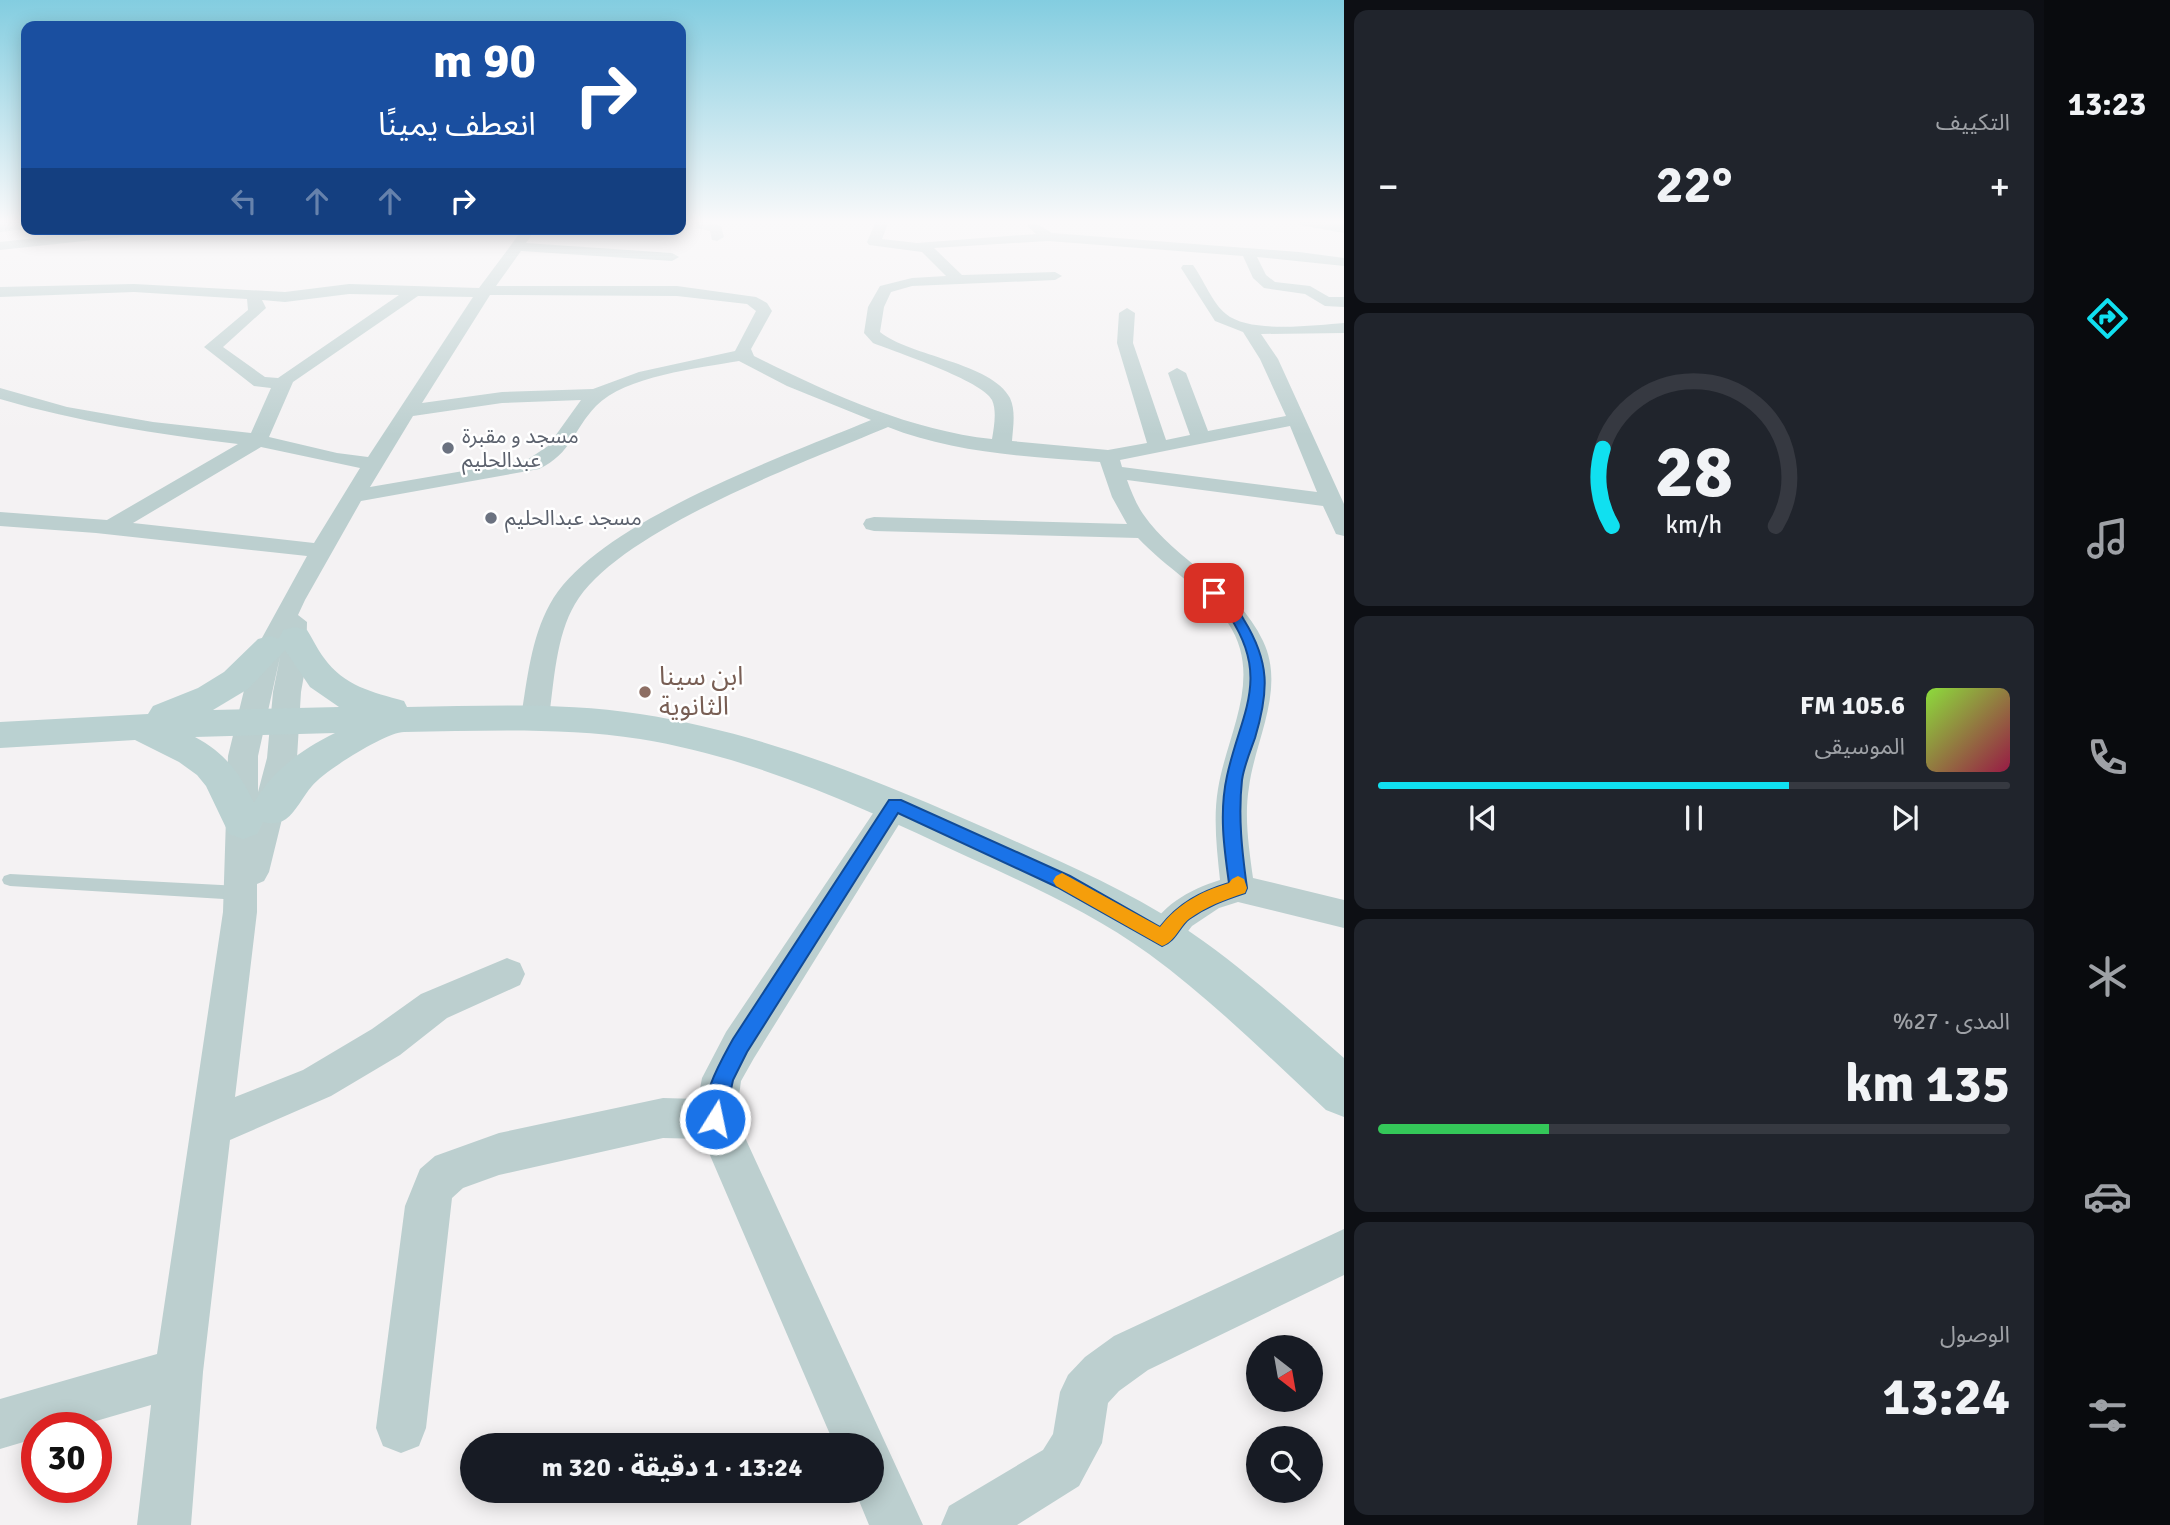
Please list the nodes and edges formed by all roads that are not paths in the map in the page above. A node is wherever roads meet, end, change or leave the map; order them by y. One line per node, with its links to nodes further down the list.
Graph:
1 (202, 292): 9 (street)
2 (323, 292): 9 (street)
3 (413, 292): 17 (street)
4 (483, 292): 20 (street)
5 (687, 292): 15 (street)
6 (882, 292): 25 (street)
7 (1204, 292): 14 (street)
8 (1313, 292): 10 (street)
9 (253, 296): 17 (street)
10 (1325, 301): 11 (street); 13 (street)
11 (1344, 302)
12 (1127, 313): 26 (street)
13 (1344, 326): 14 (street)
14 (1253, 330): 21 (street)
15 (743, 355): 19 (street); 22 (street)
16 (1177, 373): 23 (street)
17 (281, 384): 24 (street)
18 (0, 393): 24 (street)
19 (596, 395): 20 (street); 29 (street)
20 (408, 412): 27 (street)
21 (1297, 419): 23 (street); 30 (street)
22 (887, 420): 25 (street); 38 (street)
23 (1201, 437): 26 (street)
24 (258, 440): 27 (street); 33 (street)
25 (1002, 446): 28 (street)
26 (1158, 447): 28 (street)
27 (374, 464): 29 (street)
28 (1111, 464): 30 (street); 35 (street)
29 (353, 496): 36 (street)
30 (1330, 500): 34 (street)
31 (0, 519): 33 (street)
32 (874, 524): 35 (street)
33 (110, 528): 36 (street)
34 (1344, 529)
35 (1146, 531): 47 (street)
36 (321, 551): 37 (street)
37 (283, 642): 40 (street); 41 (street); 42 (street)
38 (534, 718): 40 (street); 44 (street)
39 (392, 719): 40 (street); 41 (street); 45 (street)
40 (434, 719)
41 (267, 721): 42 (street); 45 (street)
42 (131, 728): 43 (street); 45 (street)
43 (0, 735)
44 (895, 805): 50 (street); 53 (street)
45 (257, 816): 48 (street)
46 (10, 880): 48 (lane)
47 (1238, 888): 49 (street); 50 (street)
48 (240, 903): 54 (street)
49 (1344, 914)
50 (1162, 938): 52 (street)
51 (508, 974): 54 (street)
52 (1344, 1092)
53 (715, 1119): 58 (street); 59 (street)
54 (211, 1128): 56 (street)
55 (1344, 1251): 63 (street)
56 (179, 1372): 57 (street); 61 (street)
57 (0, 1424)
58 (401, 1428)
59 (855, 1433)
60 (884, 1497): 62 (street)
61 (164, 1525)
62 (896, 1525)
63 (968, 1525)

